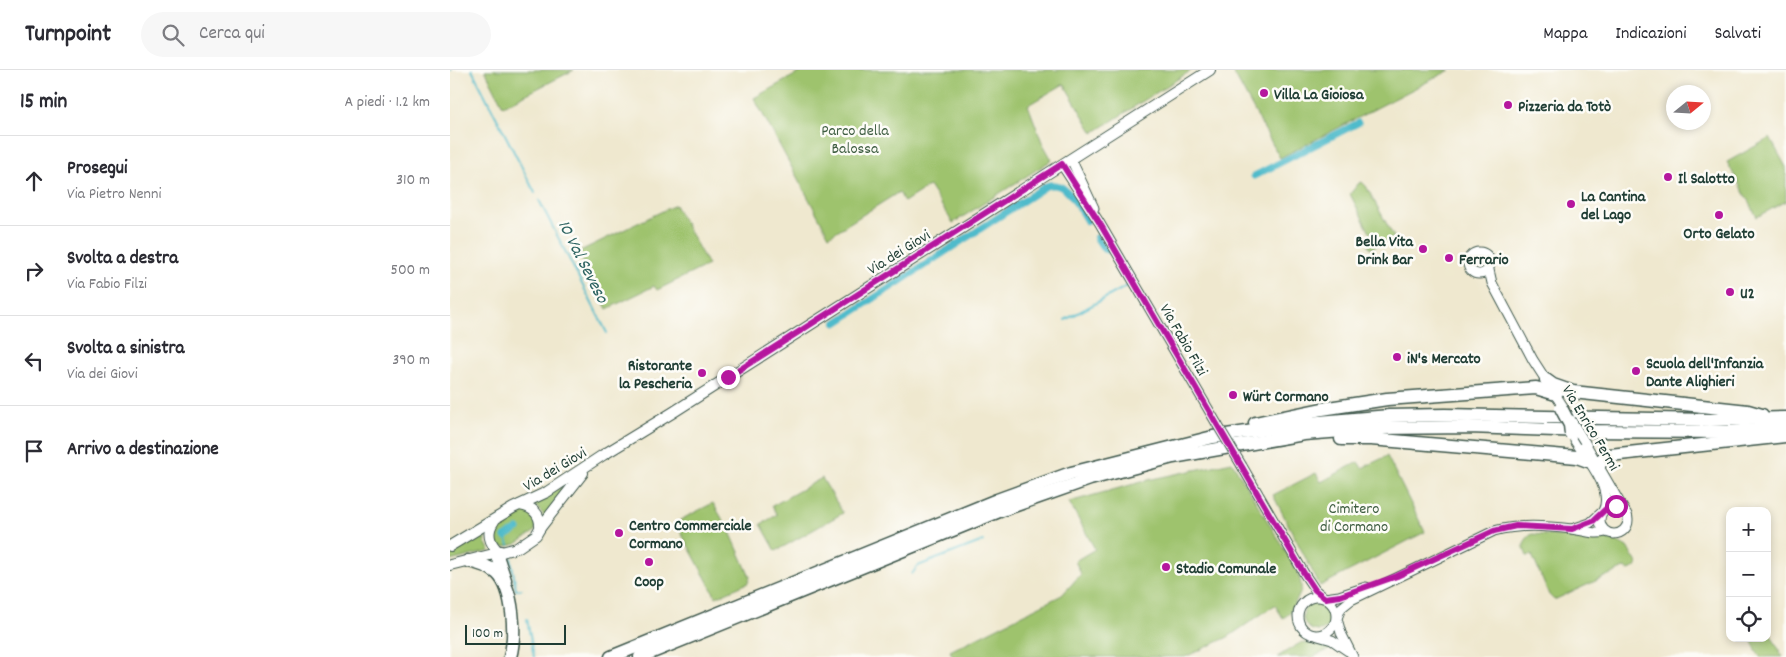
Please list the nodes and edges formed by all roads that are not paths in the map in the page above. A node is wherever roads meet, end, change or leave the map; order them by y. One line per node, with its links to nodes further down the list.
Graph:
1 (1210, 70): 2 (main road, Via dei Giovi)
2 (1067, 162): 9 (street, Via Fabio Filzi); 13 (main road, Via dei Giovi)
3 (1489, 270): 4 (street); 4 (street); 5 (street, Via Enrico Fermi)
4 (1478, 275): 5 (street)
5 (1492, 283): 7 (street, Via Enrico Fermi)
6 (1573, 392): 7 (highway); 7 (highway); 8 (highway)
7 (1552, 395): 9 (highway); 12 (highway, bridge)
8 (1783, 422): 9 (highway); 10 (highway)
9 (1215, 430): 26 (street, Via Fabio Filzi, bridge); 35 (highway)
10 (1304, 434): 14 (highway); 36 (highway)
11 (1786, 436): 14 (highway)
12 (1577, 439): 14 (street, Via Enrico Fermi)
13 (603, 456): 15 (main road, Via dei Giovi); 19 (main road, Via dei Giovi)
14 (1594, 464): 16 (street, Via Enrico Fermi); 17 (street, Via Enrico Fermi)
15 (520, 505): 18 (main road); 19 (main road)
16 (1624, 510): 17 (street); 21 (street)
17 (1602, 512): 20 (street); 21 (street)
18 (494, 521): 22 (main road); 23 (main road)
19 (540, 528): 23 (main road)
20 (1572, 529): 21 (street); 27 (street)
21 (1606, 532)
22 (450, 546)
23 (499, 552): 24 (main road); 28 (highway)
24 (468, 561): 25 (main road); 28 (highway)
25 (450, 565)
26 (1305, 575): 29 (street, Via Fabio Filzi); 30 (street)
27 (1397, 576): 29 (street); 31 (street)
28 (508, 590): 34 (highway)
29 (1325, 598): 30 (street); 31 (street)
30 (1303, 604): 32 (street)
31 (1337, 618): 32 (street); 33 (street)
32 (1318, 636): 33 (street)
33 (1353, 656)
34 (510, 657)
35 (611, 657)
36 (640, 657)

